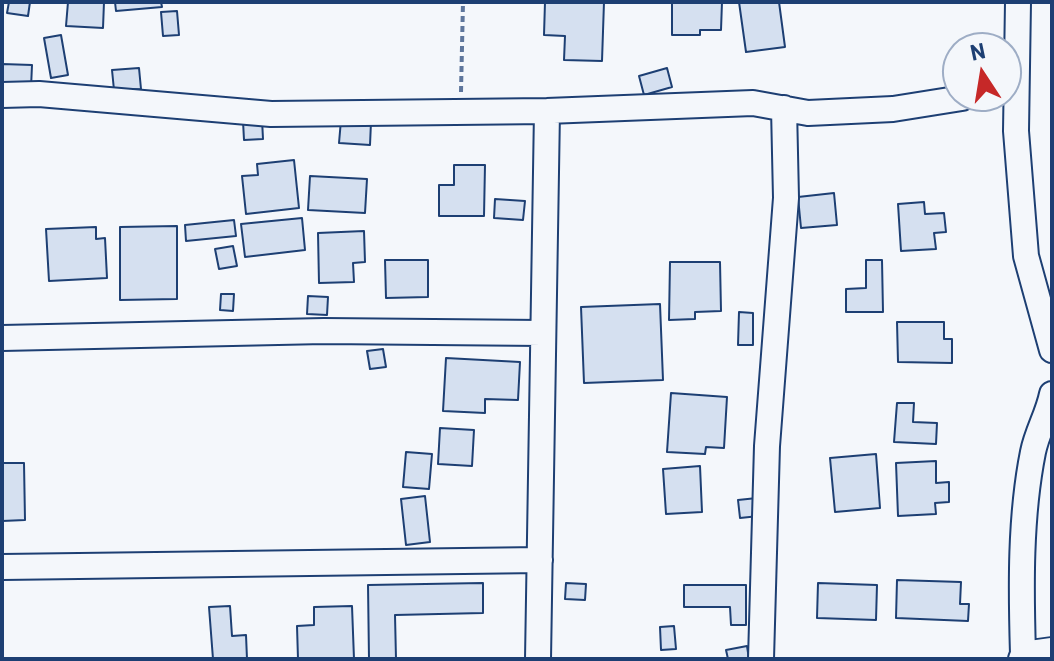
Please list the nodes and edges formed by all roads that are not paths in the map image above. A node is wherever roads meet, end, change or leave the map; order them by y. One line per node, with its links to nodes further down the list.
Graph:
1 (1018, 2): 8 (street)
2 (2, 95): 5 (street)
3 (942, 101): 4 (street)
4 (784, 108): 5 (street); 15 (street)
5 (547, 111): 6 (street)
6 (542, 333): 7 (street); 10 (street)
7 (2, 338)
8 (1052, 350)
9 (1051, 404): 13 (street)
10 (540, 560): 11 (street); 14 (street)
11 (2, 567)
12 (1052, 650): 13 (street)
13 (1022, 657)
14 (538, 659)
15 (761, 659)

